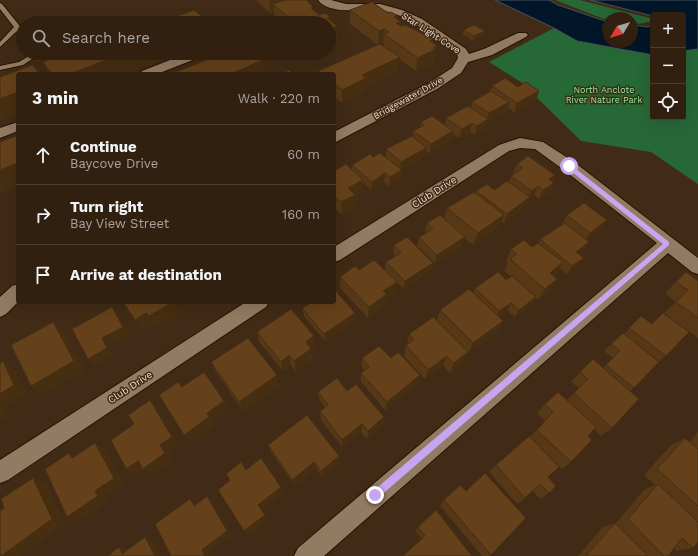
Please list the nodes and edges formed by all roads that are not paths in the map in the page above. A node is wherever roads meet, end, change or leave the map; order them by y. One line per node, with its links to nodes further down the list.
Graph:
1 (322, 0): 7 (street, Star Light Cove)
2 (0, 5): 3 (lane)
3 (16, 25)
4 (16, 29): 6 (lane)
5 (522, 35): 7 (street)
6 (0, 45)
7 (465, 59): 16 (street, Bridgewater Drive)
8 (27, 60): 11 (lane)
9 (181, 60): 12 (street)
10 (218, 60): 13 (street)
11 (0, 68)
12 (151, 72)
13 (200, 72)
14 (16, 127): 15 (street)
15 (0, 133)
16 (336, 137)
17 (667, 244): 18 (street, Club Drive); 19 (street); 24 (street)
18 (336, 254)
19 (698, 267)
20 (16, 293): 22 (street)
21 (257, 304): 23 (street, Club Drive)
22 (0, 310)
23 (0, 472)
24 (306, 556)

